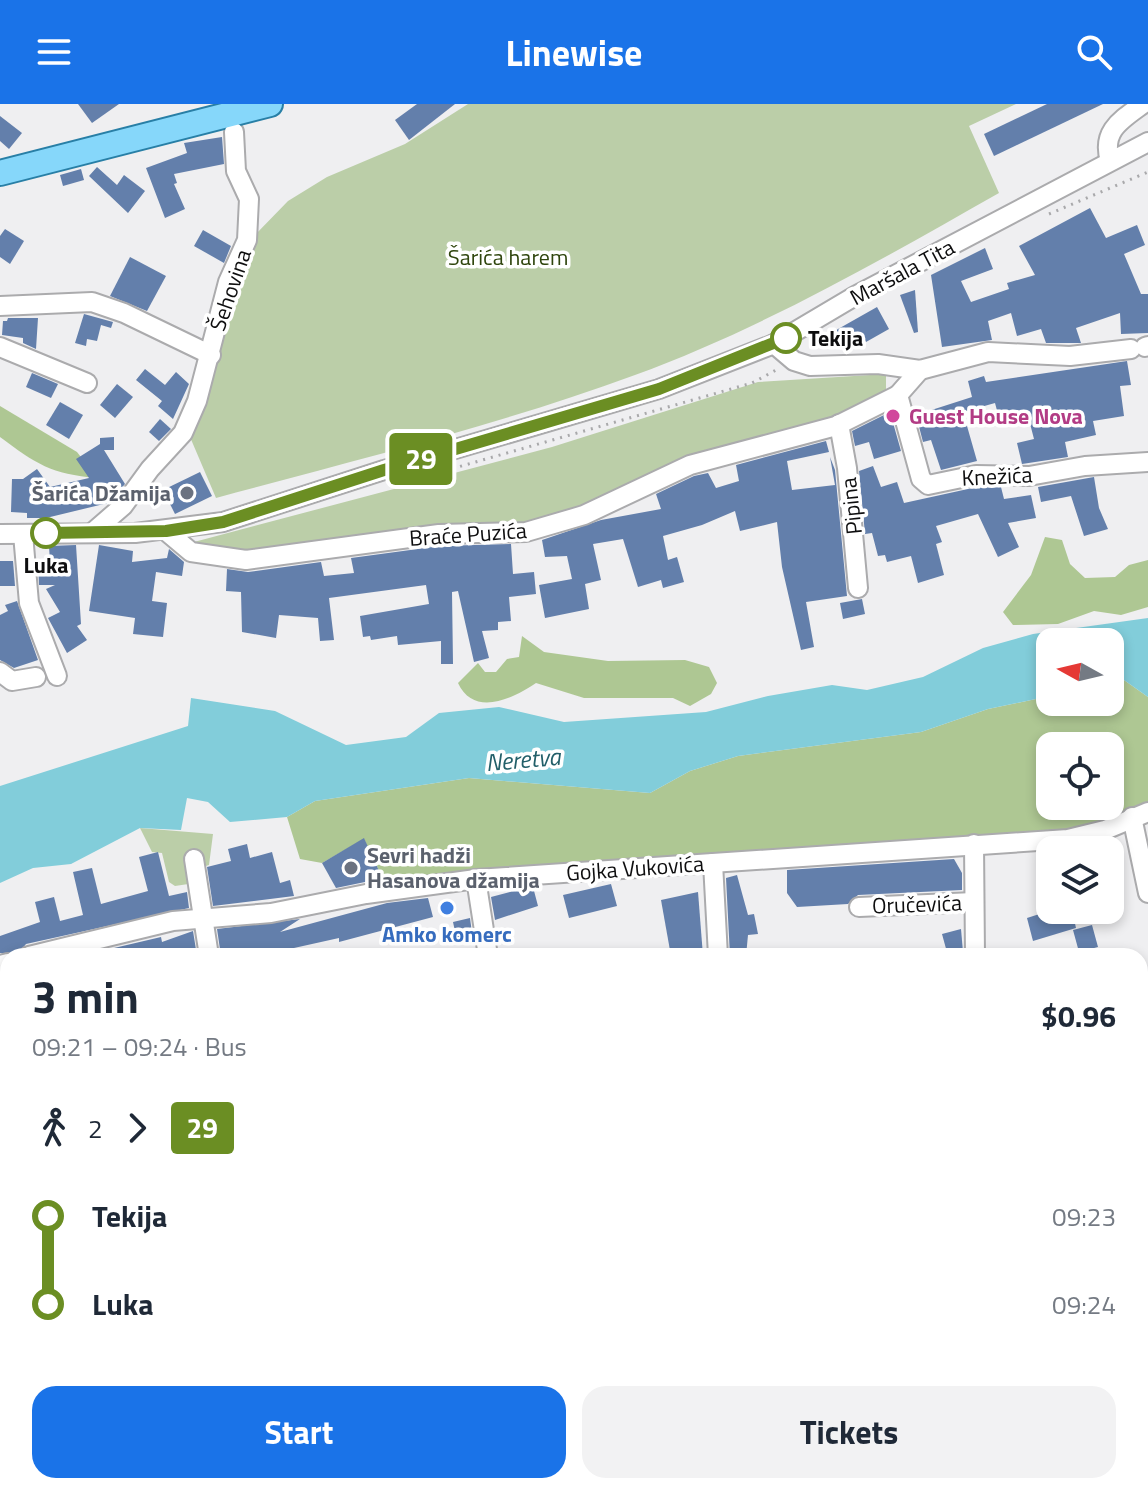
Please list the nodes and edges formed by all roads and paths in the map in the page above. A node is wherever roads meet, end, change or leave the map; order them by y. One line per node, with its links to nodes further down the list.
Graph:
1 (270, 104): 6 (main road)
2 (1143, 104): 5 (street)
3 (234, 132): 11 (street, Šehovina)
4 (1148, 142): 5 (street, Maršala Tita)
5 (1110, 161): 8 (street, Maršala Tita)
6 (0, 173)
7 (0, 306): 11 (street, Šehovina)
8 (774, 344): 12 (street); 19 (street, Maršala Tita)
9 (0, 347): 14 (street)
10 (1141, 347): 13 (street)
11 (211, 355): 20 (street, Šehovina)
12 (794, 361): 13 (street); 18 (path)
13 (920, 370): 15 (street)
14 (87, 383)
15 (898, 395): 16 (street, Braće Puzića); 17 (street, Knežića)
16 (839, 424): 19 (street, Braće Puzića); 23 (street, Pipina)
17 (1148, 462)
18 (437, 473)
19 (166, 531): 20 (street, Maršala Tita)
20 (93, 532): 22 (street, Maršala Tita)
21 (0, 534): 22 (street, Maršala Tita)
22 (23, 534): 25 (street)
23 (858, 588)
24 (0, 672): 26 (street)
25 (57, 676)
26 (36, 677)
27 (1140, 815): 28 (street, Gojka Vukovića); 32 (street)
28 (974, 844): 30 (street, Gojka Vukovića); 33 (street, Oručevića)
29 (194, 859): 35 (street)
30 (713, 863): 31 (street, Gojka Vukovića); 39 (street)
31 (476, 879): 35 (street, Gojka Vukovića); 38 (street)
32 (1148, 893)
33 (974, 902): 34 (street, Oručevića); 40 (street, Oručevića)
34 (859, 907)
35 (204, 918): 36 (street, Gojka Vukovića); 37 (street)
36 (62, 948)
37 (208, 948)
38 (487, 948)
39 (718, 948)
40 (975, 948)

